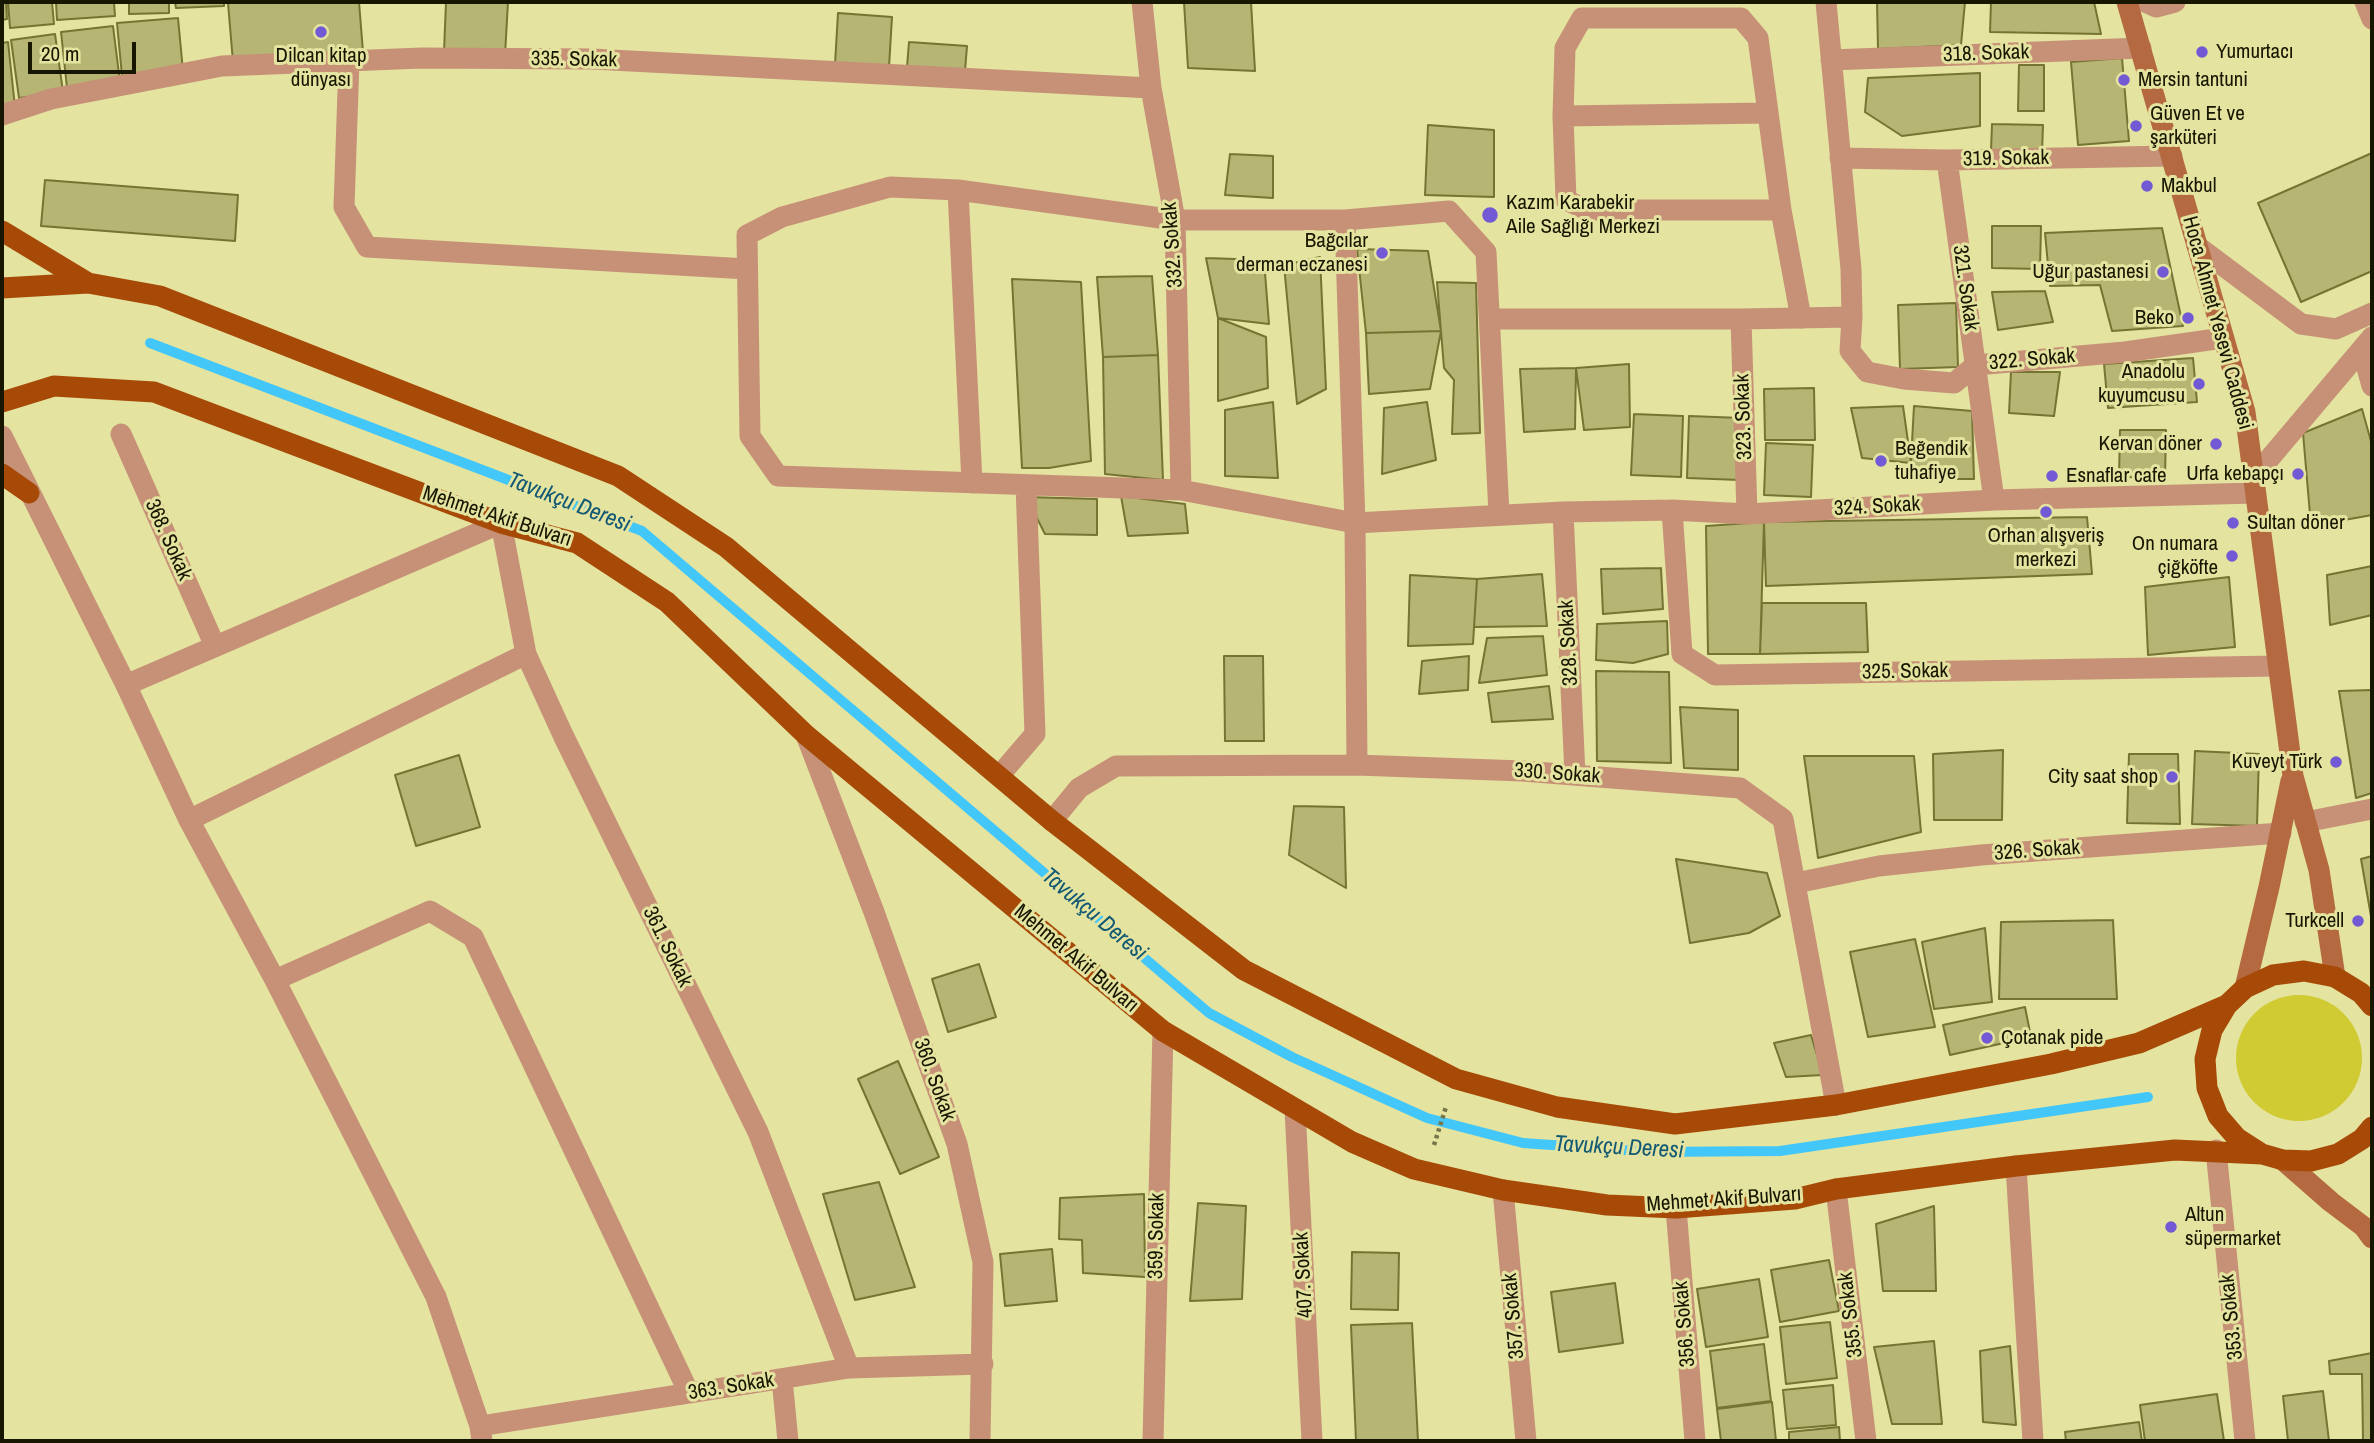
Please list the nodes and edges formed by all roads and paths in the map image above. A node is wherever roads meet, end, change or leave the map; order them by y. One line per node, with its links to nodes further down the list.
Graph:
1 (1142, 2): 11 (street, 332. Sokak)
2 (1826, 2): 9 (street, 322. Sokak)
3 (2127, 2): 8 (main road, Hoca Ahmet Yesevi Caddesi)
4 (2145, 2): 5 (street)
5 (2175, 2)
6 (2365, 2): 7 (street)
7 (2372, 19)
8 (2141, 48): 9 (street, 318. Sokak); 15 (main road, Hoca Ahmet Yesevi Caddesi)
9 (1831, 60): 16 (street, 322. Sokak)
10 (349, 61): 11 (street, 335. Sokak); 13 (street, 335. Sokak); 24 (street)
11 (1151, 88): 20 (street, 332. Sokak)
12 (1767, 113): 14 (street); 14 (street); 19 (street)
13 (2, 115)
14 (1563, 116): 19 (street)
15 (2172, 156): 17 (street, 319. Sokak); 23 (main road, Hoca Ahmet Yesevi Caddesi)
16 (1840, 158): 17 (street, 319. Sokak); 28 (street, 322. Sokak)
17 (1947, 160): 34 (street, 321. Sokak)
18 (958, 191): 20 (street); 24 (street); 40 (street)
19 (1781, 210): 29 (street)
20 (1175, 220): 21 (street); 43 (street, 332. Sokak)
21 (1345, 220): 30 (street); 51 (street)
22 (2, 231): 25 (main road)
23 (2197, 246): 27 (street); 32 (main road, Hoca Ahmet Yesevi Caddesi)
24 (747, 269): 40 (street, 324. Sokak)
25 (88, 283): 26 (main road); 59 (main road)
26 (2, 288)
27 (2372, 313)
28 (1852, 317): 29 (street); 34 (street, 322. Sokak)
29 (1801, 318): 31 (street)
30 (1490, 319): 31 (street); 48 (street)
31 (1741, 319): 49 (street, 323. Sokak)
32 (2223, 338): 34 (street, 322. Sokak); 42 (main road, Hoca Ahmet Yesevi Caddesi)
33 (2367, 344): 35 (street); 42 (street)
34 (1976, 365): 45 (street, 321. Sokak)
35 (2372, 386)
36 (2, 402): 50 (main road, Mehmet Akif Bulvarı)
37 (121, 433): 52 (street, 368. Sokak)
38 (2, 436): 44 (street)
39 (2, 474): 44 (main road)
40 (972, 483): 41 (street, 324. Sokak)
41 (1026, 485): 43 (street, 324. Sokak); 59 (street)
42 (2254, 486): 45 (street, 324. Sokak); 54 (main road, Hoca Ahmet Yesevi Caddesi)
43 (1181, 490): 51 (street, 324. Sokak)
44 (29, 493): 55 (street)
45 (1994, 500): 49 (street, 324. Sokak)
46 (1672, 510): 47 (street, 324. Sokak); 49 (street, 324. Sokak); 54 (street, 325. Sokak)
47 (1563, 512): 48 (street, 324. Sokak); 58 (street, 328. Sokak)
48 (1499, 514): 51 (street, 324. Sokak)
49 (1747, 514)
50 (501, 523): 52 (street); 53 (street, 361. Sokak); 56 (main road, Mehmet Akif Bulvarı)
51 (1355, 523): 57 (street)
52 (215, 646): 55 (street)
53 (526, 653): 62 (street); 87 (street, 361. Sokak)
54 (2278, 666): 60 (main road, Hoca Ahmet Yesevi Caddesi)
55 (126, 685): 62 (street)
56 (806, 735): 72 (main road, Mehmet Akif Bulvarı); 86 (street, 360. Sokak)
57 (1357, 765): 58 (street, 330. Sokak); 63 (street, 330. Sokak)
58 (1575, 775): 66 (street, 330. Sokak)
59 (999, 776): 63 (main road)
60 (2292, 776): 64 (main road); 65 (main road)
61 (2372, 809): 64 (street)
62 (190, 820): 68 (street)
63 (1052, 821): 74 (main road)
64 (2305, 822): 67 (main road)
65 (2281, 833): 66 (street, 326. Sokak); 69 (main road)
66 (1796, 883): 74 (street, 330. Sokak)
67 (2335, 977): 69 (main road); 70 (main road)
68 (275, 980): 89 (street); 90 (street)
69 (2245, 988): 71 (main road)
70 (2368, 995)
71 (2227, 1005): 74 (main road); 79 (main road)
72 (1163, 1031): 75 (main road, Mehmet Akif Bulvarı); 93 (street, 359. Sokak)
73 (1449, 1099): 77 (path)
74 (1836, 1105)
75 (1295, 1109): 83 (main road, Mehmet Akif Bulvarı); 94 (street, 407. Sokak)
76 (2372, 1127): 80 (main road)
77 (1434, 1145)
78 (2216, 1150): 79 (main road, Mehmet Akif Bulvarı); 81 (main road, Mehmet Akif Bulvarı); 99 (street, 353. Sokak)
79 (2262, 1154): 80 (main road)
80 (2283, 1160): 85 (main road)
81 (2015, 1166): 82 (main road, Mehmet Akif Bulvarı); 98 (street)
82 (1836, 1189): 84 (main road, Mehmet Akif Bulvarı); 97 (street, 355. Sokak)
83 (1503, 1190): 84 (main road, Mehmet Akif Bulvarı); 95 (street, 357. Sokak)
84 (1676, 1208): 96 (street, 356. Sokak)
85 (2372, 1238)
86 (983, 1364): 87 (street, 363. Sokak); 92 (street, 360. Sokak)
87 (849, 1368): 88 (street, 363. Sokak)
88 (782, 1379): 89 (street, 363. Sokak); 91 (street)
89 (689, 1393): 90 (street, 363. Sokak)
90 (481, 1433)
91 (788, 1441)
92 (981, 1441)
93 (1153, 1441)
94 (1312, 1441)
95 (1526, 1441)
96 (1695, 1441)
97 (1866, 1441)
98 (2033, 1441)
99 (2245, 1441)

